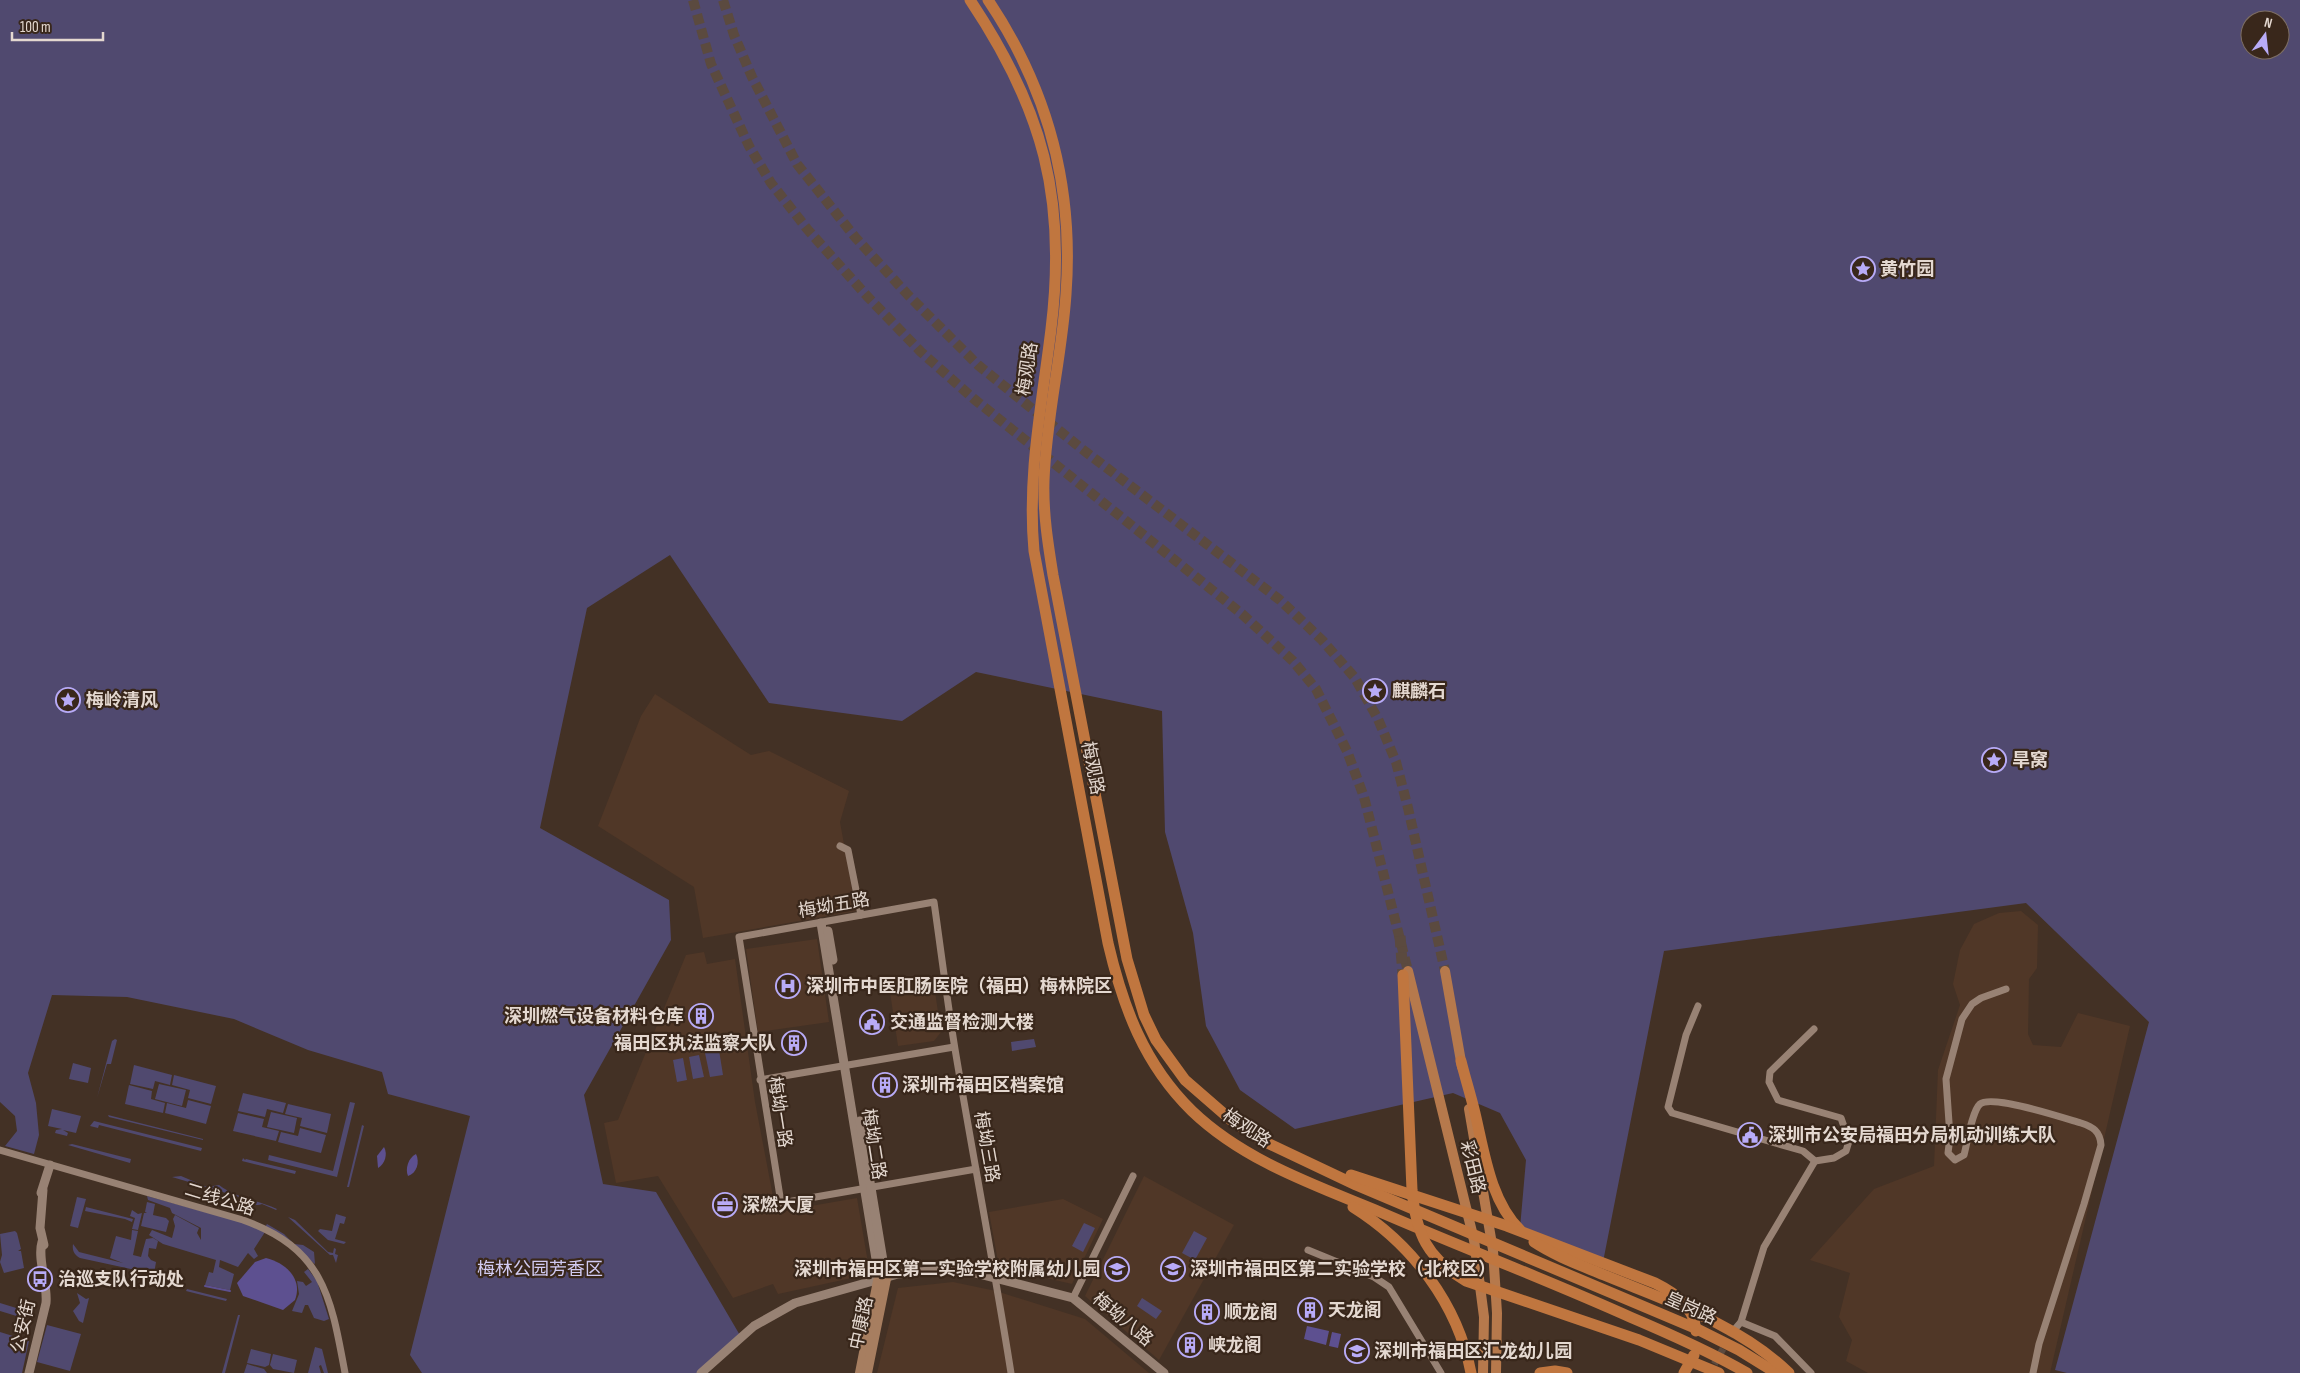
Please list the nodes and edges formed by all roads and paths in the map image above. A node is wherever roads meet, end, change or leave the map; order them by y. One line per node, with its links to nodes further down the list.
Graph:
1 (970, 0): 23 (highway, 梅观路)
2 (988, 0): 18 (highway, 梅观路)
3 (840, 846): 5 (street)
4 (934, 902): 5 (street, 梅坳五路); 13 (street, 梅坳三路)
5 (861, 915): 6 (street, 梅坳五路)
6 (823, 922): 7 (street, 梅坳五路); 15 (street, 梅坳二路)
7 (739, 937): 16 (street, 梅坳一路)
8 (1445, 971): 14 (main road, 彩田路)
9 (1405, 973): 42 (main road, 彩田路); 47 (highway)
10 (2006, 989): 52 (street)
11 (1698, 1006): 19 (street)
12 (1814, 1029): 19 (street)
13 (954, 1047): 15 (street); 21 (street, 梅坳三路)
14 (1461, 1061): 32 (highway); 43 (main road, 彩田路)
15 (848, 1064): 16 (street); 24 (street, 梅坳二路)
16 (760, 1080): 24 (street, 梅坳一路)
17 (0, 1150): 20 (street, 二线公路)
18 (1294, 1156): 28 (highway, 梅观路); 46 (highway)
19 (1815, 1161): 31 (street)
20 (50, 1165): 33 (street, 公安街); 34 (street, 二线公路)
21 (976, 1169): 24 (street); 26 (street, 梅坳三路)
22 (1133, 1176): 30 (street)
23 (1315, 1185): 29 (highway, 梅观路); 41 (highway)
24 (868, 1187): 27 (street, 梅坳二路)
25 (1308, 1250): 40 (street)
26 (994, 1278): 27 (street, 梅坳八路); 30 (street, 梅坳八路); 38 (street, 梅坳三路)
27 (882, 1280): 35 (street, 梅坳八路); 36 (main road, 中康路); 37 (main road, 中康路)
28 (1588, 1282): 49 (highway, 皇岗路)
29 (1580, 1294): 48 (highway, 皇岗路)
30 (1073, 1298): 39 (street, 梅坳八路)
31 (1741, 1322): 32 (street); 51 (street)
32 (1737, 1333): 50 (highway)
33 (27, 1373)
34 (345, 1373)
35 (701, 1373)
36 (860, 1373)
37 (867, 1373)
38 (1011, 1373)
39 (1164, 1373)
40 (1441, 1373)
41 (1471, 1373)
42 (1483, 1373)
43 (1496, 1373)
44 (1540, 1373): 45 (highway)
45 (1567, 1373)
46 (1684, 1373)
47 (1719, 1373)
48 (1747, 1373)
49 (1776, 1373)
50 (1789, 1373)
51 (1811, 1373)
52 (2033, 1373)

